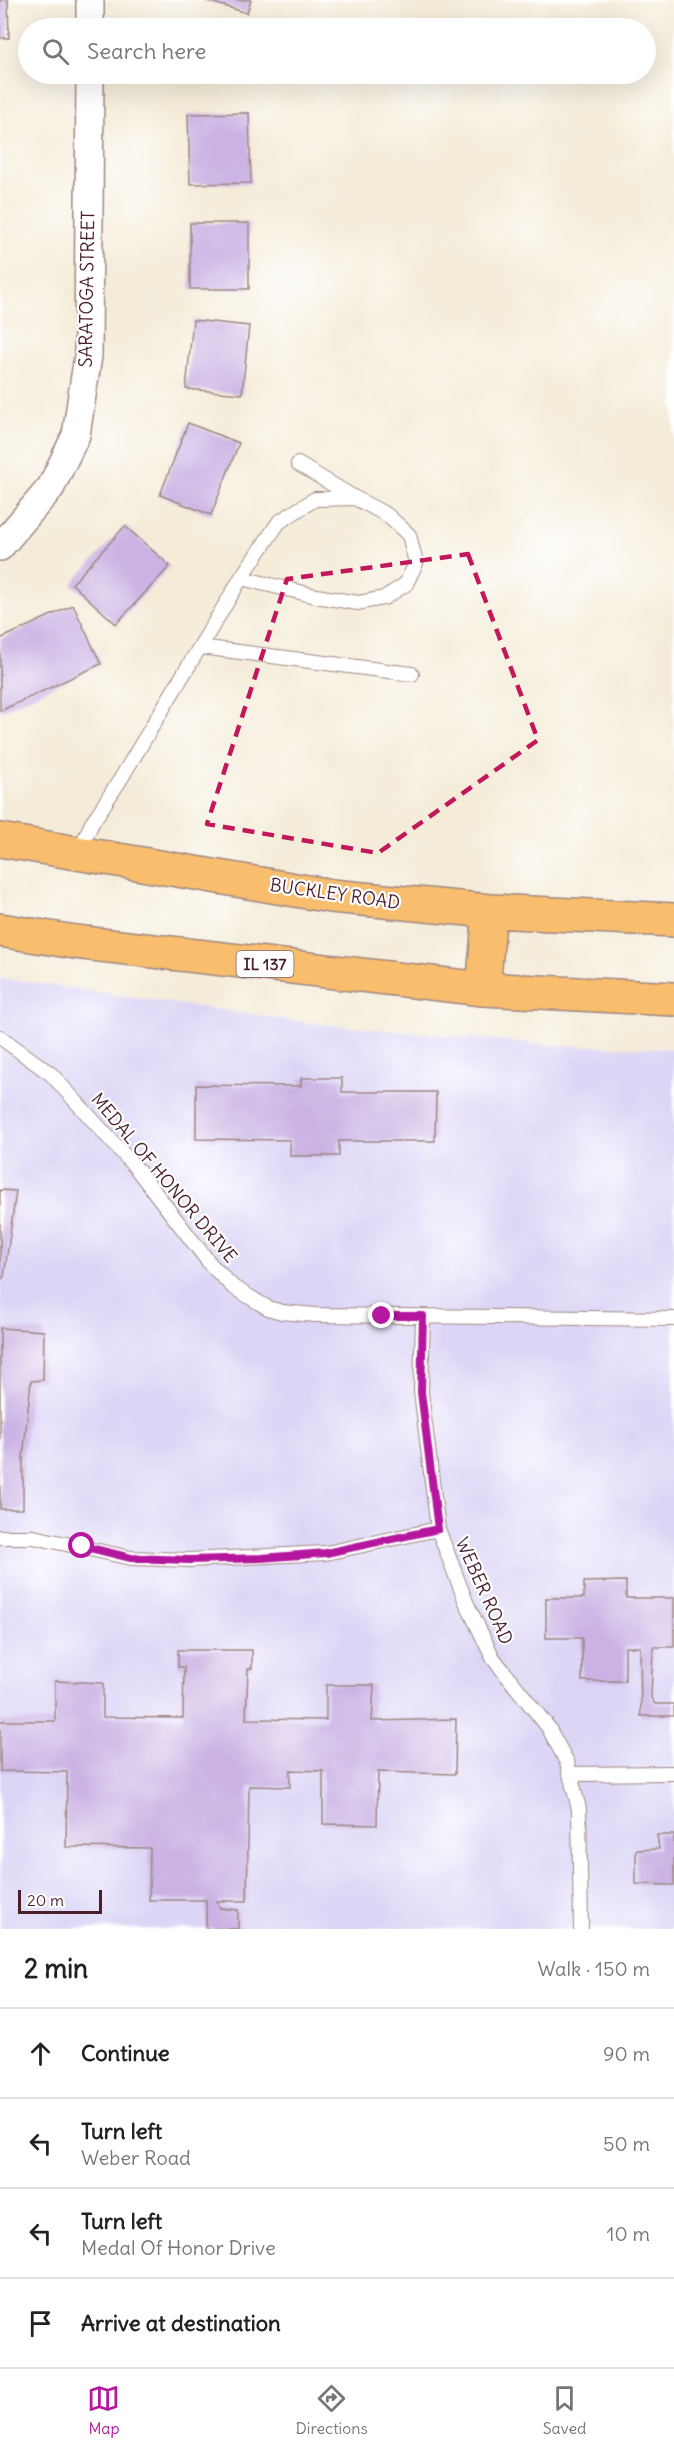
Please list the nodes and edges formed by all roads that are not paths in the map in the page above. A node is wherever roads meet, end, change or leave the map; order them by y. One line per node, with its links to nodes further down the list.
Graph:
1 (90, 0): 2 (street)
2 (90, 18)
3 (90, 84): 6 (street, SARATOGA STREET)
4 (298, 464): 5 (lane)
5 (355, 498): 7 (lane); 7 (lane)
6 (0, 547)
7 (241, 578): 8 (lane)
8 (200, 647): 9 (lane); 11 (lane)
9 (412, 674)
10 (0, 840): 11 (highway, BUCKLEY ROAD)
11 (78, 853): 12 (highway, BUCKLEY ROAD)
12 (490, 911): 13 (highway, BUCKLEY ROAD); 15 (highway)
13 (674, 920)
14 (0, 930): 15 (highway, IL 137)
15 (483, 989): 16 (highway, IL 137)
16 (674, 999)
17 (0, 1037): 18 (lane, MEDAL OF HONOR DRIVE)
18 (423, 1316): 19 (lane, MEDAL OF HONOR DRIVE); 20 (lane, WEBER ROAD)
19 (674, 1319)
20 (438, 1529): 21 (lane); 23 (lane, WEBER ROAD)
21 (0, 1537)
22 (674, 1773): 23 (lane)
23 (570, 1774): 24 (lane, WEBER ROAD)
24 (581, 1929)

